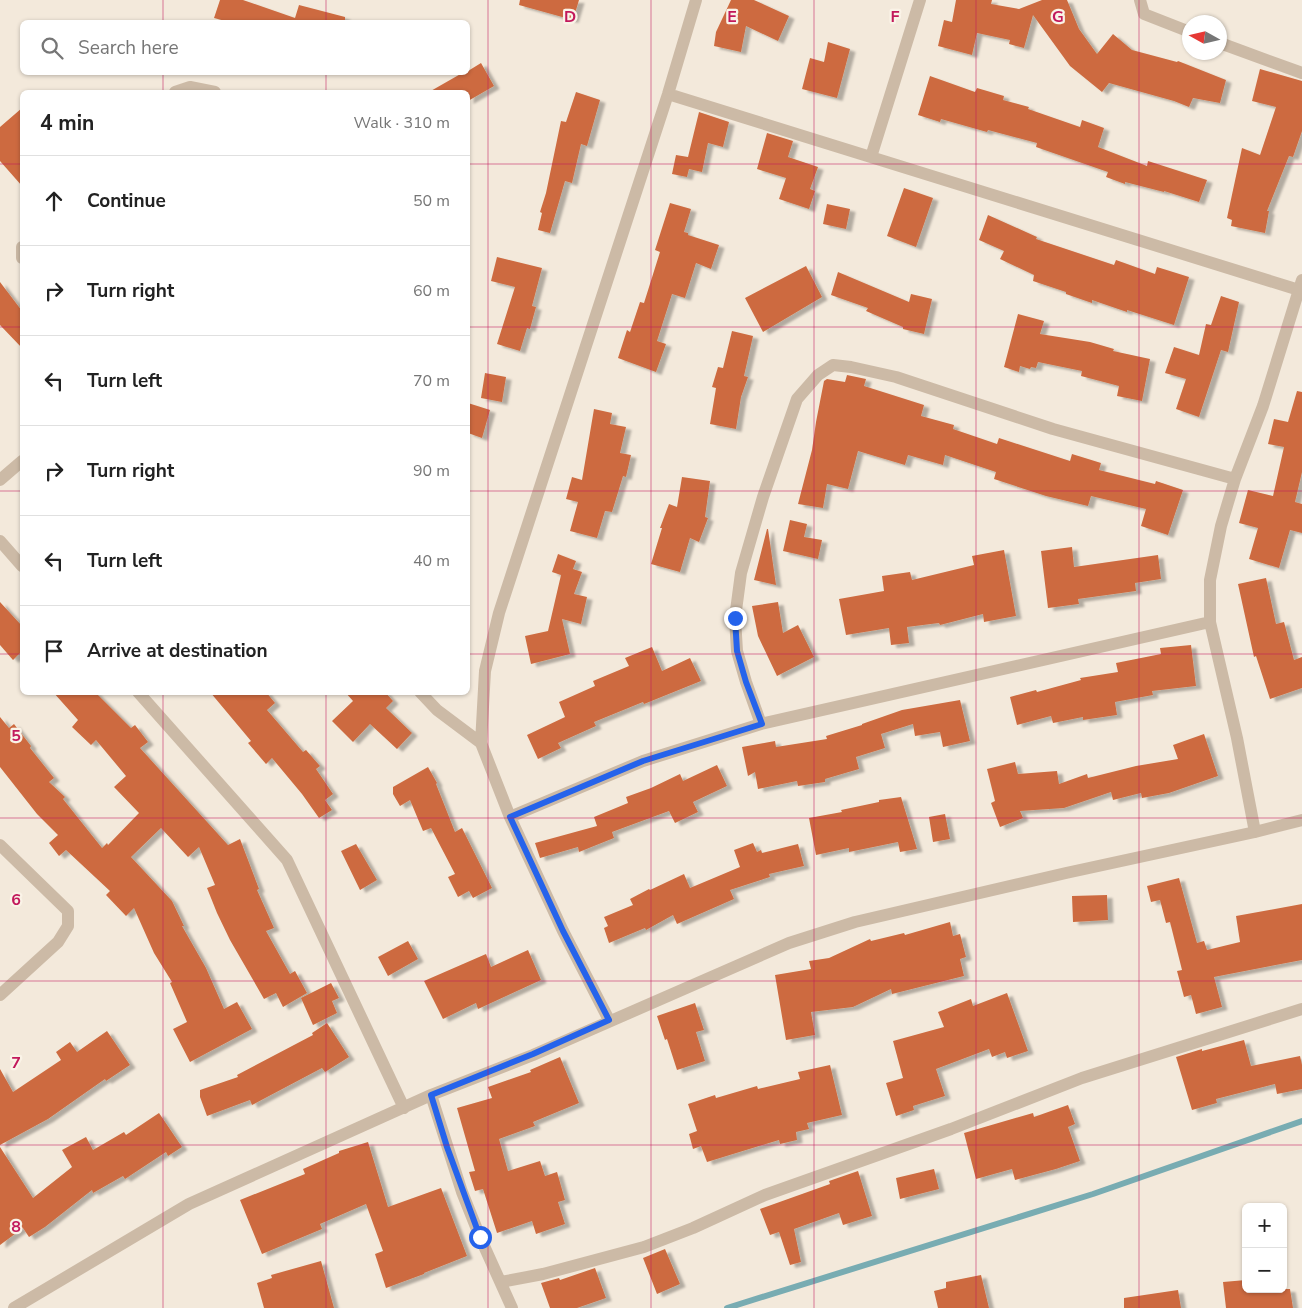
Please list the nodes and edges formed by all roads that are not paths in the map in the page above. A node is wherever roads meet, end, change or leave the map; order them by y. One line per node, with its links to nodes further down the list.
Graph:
1 (696, 0): 9 (street)
2 (920, 0): 10 (street)
3 (1140, 0): 4 (street)
4 (1182, 29)
5 (1227, 46): 6 (street)
6 (1302, 73)
7 (181, 90): 8 (street)
8 (205, 90)
9 (668, 94): 10 (street); 21 (street)
10 (871, 157): 11 (street)
11 (1300, 285): 13 (street)
12 (20, 463): 14 (street)
13 (1235, 479): 17 (street); 20 (street)
14 (0, 480)
15 (0, 541): 16 (street)
16 (20, 564)
17 (1210, 622): 20 (street); 24 (street)
18 (141, 695): 30 (street)
19 (423, 695): 21 (street)
20 (762, 724): 22 (street)
21 (481, 743): 22 (street)
22 (510, 817): 28 (street)
23 (1302, 820): 24 (street)
24 (1255, 832): 28 (street)
25 (0, 845): 26 (street)
26 (0, 995)
27 (1302, 1009): 31 (street)
28 (609, 1020): 29 (street)
29 (431, 1095): 30 (street); 31 (street)
30 (404, 1108): 32 (street)
31 (501, 1282): 33 (street)
32 (14, 1308)
33 (512, 1308)

